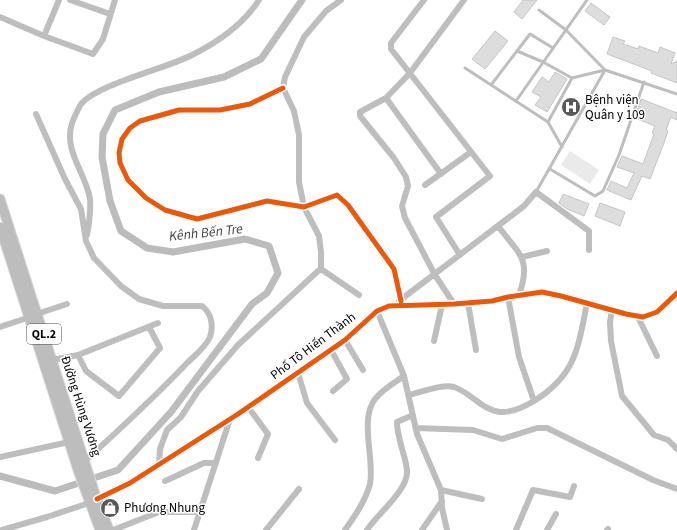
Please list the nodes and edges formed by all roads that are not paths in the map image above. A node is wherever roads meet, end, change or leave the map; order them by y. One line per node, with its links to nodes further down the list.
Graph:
1 (59, 0): 13 (street)
2 (70, 0): 10 (street)
3 (115, 0): 10 (street)
4 (259, 0): 39 (street)
5 (342, 0): 23 (street)
6 (424, 0): 19 (street)
7 (464, 0): 19 (street)
8 (587, 0): 12 (lane)
9 (539, 10): 12 (lane)
10 (110, 14): 13 (street)
11 (0, 17): 13 (street)
12 (566, 30): 14 (lane); 18 (lane)
13 (44, 36)
14 (553, 48): 15 (lane); 16 (lane)
15 (517, 51): 16 (lane); 22 (lane)
16 (543, 62): 20 (lane); 26 (lane)
17 (464, 68): 22 (lane)
18 (605, 70): 20 (lane); 21 (lane); 29 (lane)
19 (410, 73): 25 (street); 30 (street)
20 (572, 78): 28 (lane)
21 (644, 82): 24 (lane); 31 (lane)
22 (491, 85): 26 (lane)
23 (283, 88): 36 (street); 36 (street)
24 (677, 94)
25 (386, 98): 32 (street); 46 (street)
26 (516, 101): 28 (lane)
27 (36, 114): 39 (street)
28 (548, 122): 29 (lane)
29 (562, 147): 31 (lane)
30 (471, 152): 32 (street); 43 (street)
31 (550, 168): 34 (lane)
32 (441, 174): 33 (street)
33 (425, 185)
34 (536, 192): 37 (street); 41 (street)
35 (0, 199): 40 (main road, Đường Hùng Vương / QL.2)
36 (304, 207): 45 (street); 51 (street)
37 (498, 226): 43 (street); 44 (street)
38 (0, 227): 40 (main road, Đường Hùng Vương / QL.2)
39 (86, 241): 89 (street)
40 (6, 243): 60 (main road, Đường Hùng Vương / QL.2)
41 (589, 250)
42 (547, 252): 44 (street)
43 (460, 256): 46 (street)
44 (522, 257): 49 (street)
45 (321, 269): 48 (street); 88 (street)
46 (435, 275): 51 (street); 55 (street)
47 (677, 293): 61 (street)
48 (359, 295)
49 (519, 295): 50 (street, Phố Tô Hiến Thành); 53 (street, Phố Tô Hiến Thành)
50 (508, 297): 52 (street, Phố Tô Hiến Thành); 77 (street)
51 (401, 301): 57 (street)
52 (468, 303): 55 (street, Phố Tô Hiến Thành); 68 (street)
53 (587, 303): 58 (street, Phố Tô Hiến Thành); 77 (street)
54 (67, 304): 60 (street)
55 (454, 304): 56 (street, Phố Tô Hiến Thành)
56 (442, 305): 57 (street, Phố Tô Hiến Thành); 66 (street)
57 (389, 306): 59 (street, Phố Tô Hiến Thành)
58 (612, 310): 61 (street, Phố Tô Hiến Thành); 84 (street)
59 (377, 311): 65 (street, Phố Tô Hiến Thành); 74 (street)
60 (33, 316): 64 (street); 71 (main road, Đường Hùng Vương / QL.2); 83 (main road, Đường Hùng Vương / QL.2)
61 (638, 317): 70 (street)
62 (158, 323): 63 (street)
63 (149, 326): 69 (street); 69 (street)
64 (0, 327)
65 (345, 340): 67 (street, Phố Tô Hiến Thành); 72 (street)
66 (434, 341)
67 (330, 350): 73 (street, Phố Tô Hiến Thành); 75 (street)
68 (476, 350)
69 (78, 355): 71 (street)
70 (657, 356)
71 (52, 360): 89 (main road, Đường Hùng Vương / QL.2)
72 (363, 370)
73 (298, 373): 78 (street, Phố Tô Hiến Thành); 82 (street)
74 (404, 376): 76 (street); 106 (street)
75 (333, 391)
76 (409, 395): 77 (street); 79 (street)
77 (534, 401)
78 (248, 407): 80 (street, Phố Tô Hiến Thành); 86 (street)
79 (414, 415): 81 (street); 107 (street)
80 (230, 419): 87 (street); 88 (street, Phố Tô Hiến Thành)
81 (416, 428): 93 (street); 94 (street)
82 (335, 440)
83 (69, 442): 85 (street); 89 (main road, Đường Hùng Vương / QL.2)
84 (677, 449)
85 (0, 457)
86 (258, 458)
87 (216, 463): 90 (street); 98 (street)
88 (160, 464): 95 (street, Phố Tô Hiến Thành)
89 (84, 468): 95 (main road, Đường Hùng Vương / QL.2)
90 (165, 481)
91 (574, 486): 110 (street)
92 (299, 489): 105 (street)
93 (677, 489)
94 (441, 490): 96 (street); 97 (street)
95 (92, 498): 100 (street); 101 (main road, Đường Hùng Vương / QL.2); 102 (main road, Đường Hùng Vương / QL.2)
96 (482, 499)
97 (442, 501): 108 (street); 109 (street)
98 (200, 512): 103 (street); 104 (street)
99 (556, 514): 111 (street)
100 (2, 530)
101 (100, 530)
102 (109, 530)
103 (113, 530)
104 (194, 530)
105 (266, 530)
106 (345, 530)
107 (367, 530)
108 (422, 530)
109 (448, 530)
110 (516, 530)
111 (547, 530)

